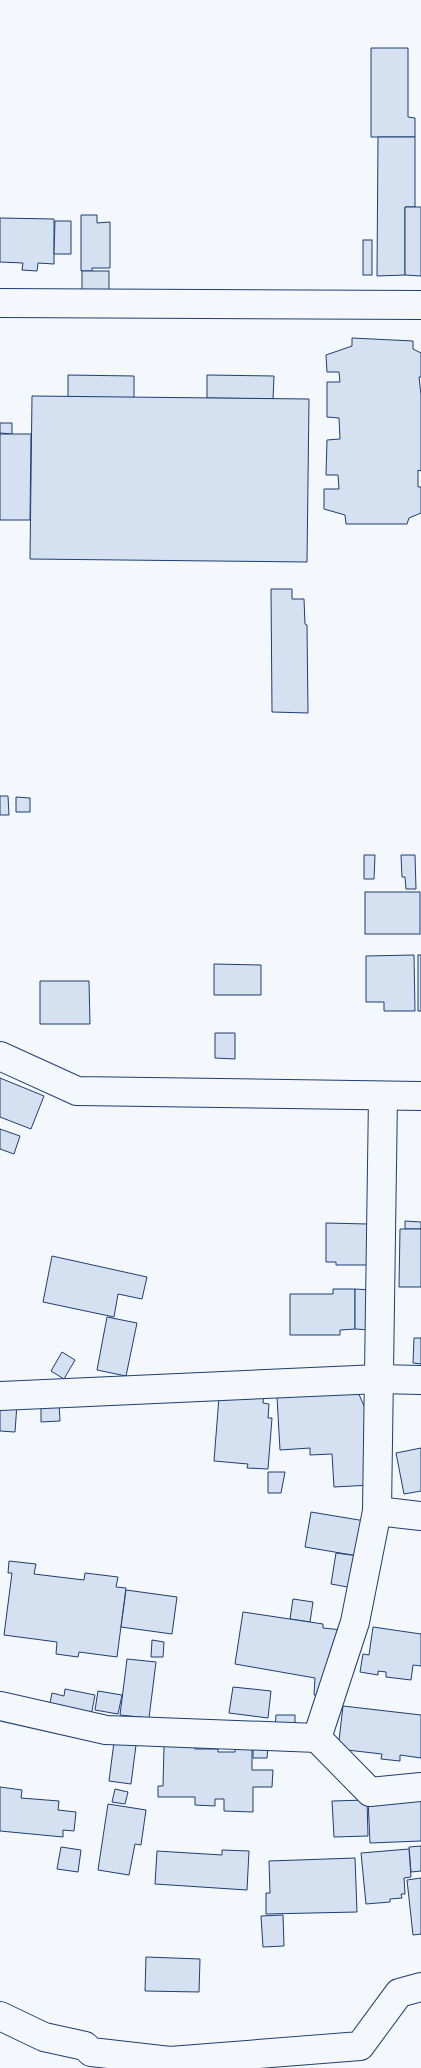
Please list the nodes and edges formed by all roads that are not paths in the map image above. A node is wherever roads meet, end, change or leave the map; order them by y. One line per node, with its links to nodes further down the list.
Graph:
1 (0, 303): 2 (street)
2 (421, 305)
3 (0, 1056): 4 (street)
4 (383, 1096): 5 (street); 6 (street)
5 (421, 1096)
6 (380, 1379): 7 (street); 8 (street); 9 (street)
7 (421, 1380)
8 (0, 1396)
9 (377, 1511): 10 (street); 12 (street)
10 (421, 1516)
11 (0, 1706): 12 (street)
12 (317, 1738): 13 (street)
13 (421, 1787)
14 (421, 1987): 15 (street)
15 (0, 2016)

